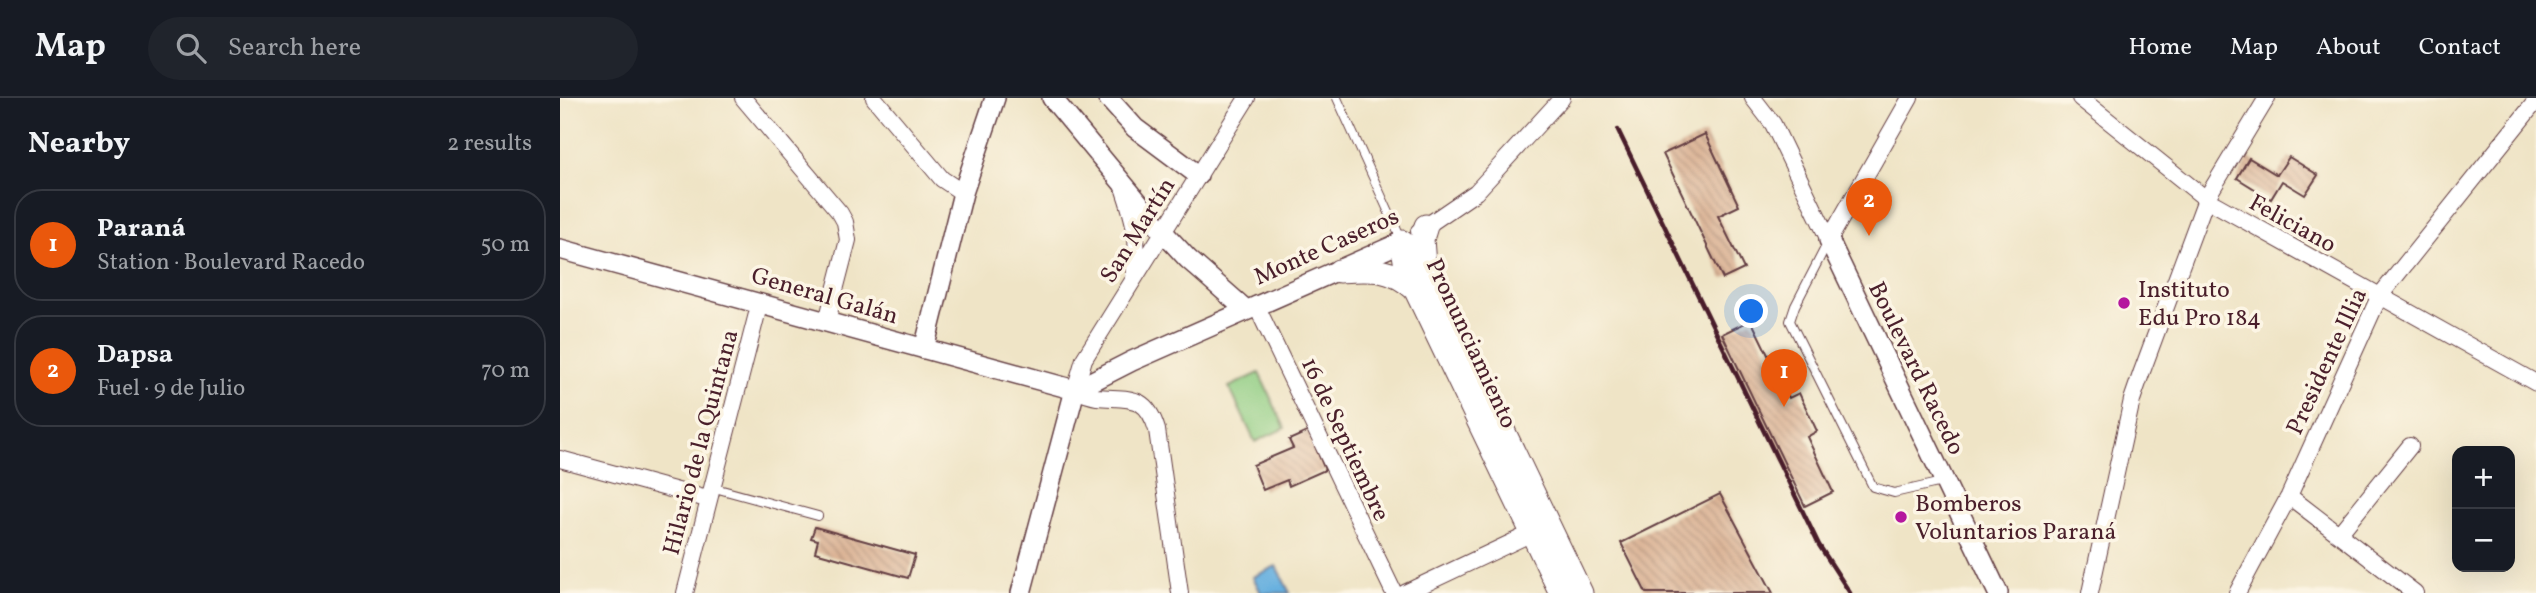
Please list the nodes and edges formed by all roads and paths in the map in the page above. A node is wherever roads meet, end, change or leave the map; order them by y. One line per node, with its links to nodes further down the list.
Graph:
1 (743, 98): 30 (street)
2 (874, 98): 16 (street)
3 (995, 98): 16 (street)
4 (1052, 98): 15 (street)
5 (1108, 98): 14 (street)
6 (1247, 98): 14 (street, San Martín)
7 (1337, 98): 21 (lane)
8 (1562, 98): 18 (street, Monte Caseros)
9 (1753, 98): 20 (street)
10 (1910, 98): 20 (street)
11 (2080, 98): 17 (street, Feliciano)
12 (2267, 98): 17 (street)
13 (2536, 101): 27 (street, Presidente Illia)
14 (1198, 175): 19 (street, San Martín)
15 (1121, 181): 19 (street); 25 (street)
16 (962, 193): 31 (street)
17 (2206, 200): 27 (street, Feliciano); 50 (street)
18 (1426, 226): 21 (street, Monte Caseros); 23 (main road)
19 (1163, 232): 25 (street, San Martín); 29 (street)
20 (1829, 240): 36 (street, Boulevard Racedo); 36 (lane)
21 (1402, 242): 23 (main road, Pronunciamiento); 24 (street, Monte Caseros); 26 (main road, Pronunciamiento)
22 (560, 248): 28 (street, General Galán)
23 (1424, 265): 48 (main road, Pronunciamiento)
24 (1339, 271): 26 (main road); 29 (street, Monte Caseros)
25 (1132, 282): 33 (street, San Martín)
26 (1415, 289): 40 (main road, Pronunciamiento)
27 (2379, 297): 32 (street, Feliciano); 38 (street, Presidente Illia)
28 (760, 302): 30 (street, General Galán); 37 (street, Hilario de la Quintana)
29 (1251, 307): 33 (street, Monte Caseros); 45 (street, 16 de Septiembre)
30 (827, 321): 31 (street, General Galán)
31 (925, 349): 33 (street, General Galán)
32 (2536, 383)
33 (1075, 390): 43 (street); 44 (street)
34 (2410, 446): 41 (street)
35 (560, 459): 37 (street)
36 (1945, 482): 49 (street, Boulevard Racedo)
37 (709, 493): 39 (lane); 42 (street, Hilario de la Quintana)
38 (2289, 496): 41 (street); 51 (street, Presidente Illia)
39 (818, 516)
40 (1532, 533): 46 (street); 47 (main road, Pronunciamiento)
41 (2339, 534): 52 (street)
42 (685, 593)
43 (1021, 593)
44 (1180, 593)
45 (1394, 593)
46 (1405, 593)
47 (1561, 593)
48 (1581, 593)
49 (1998, 593)
50 (2090, 593)
51 (2237, 593)
52 (2415, 593)

